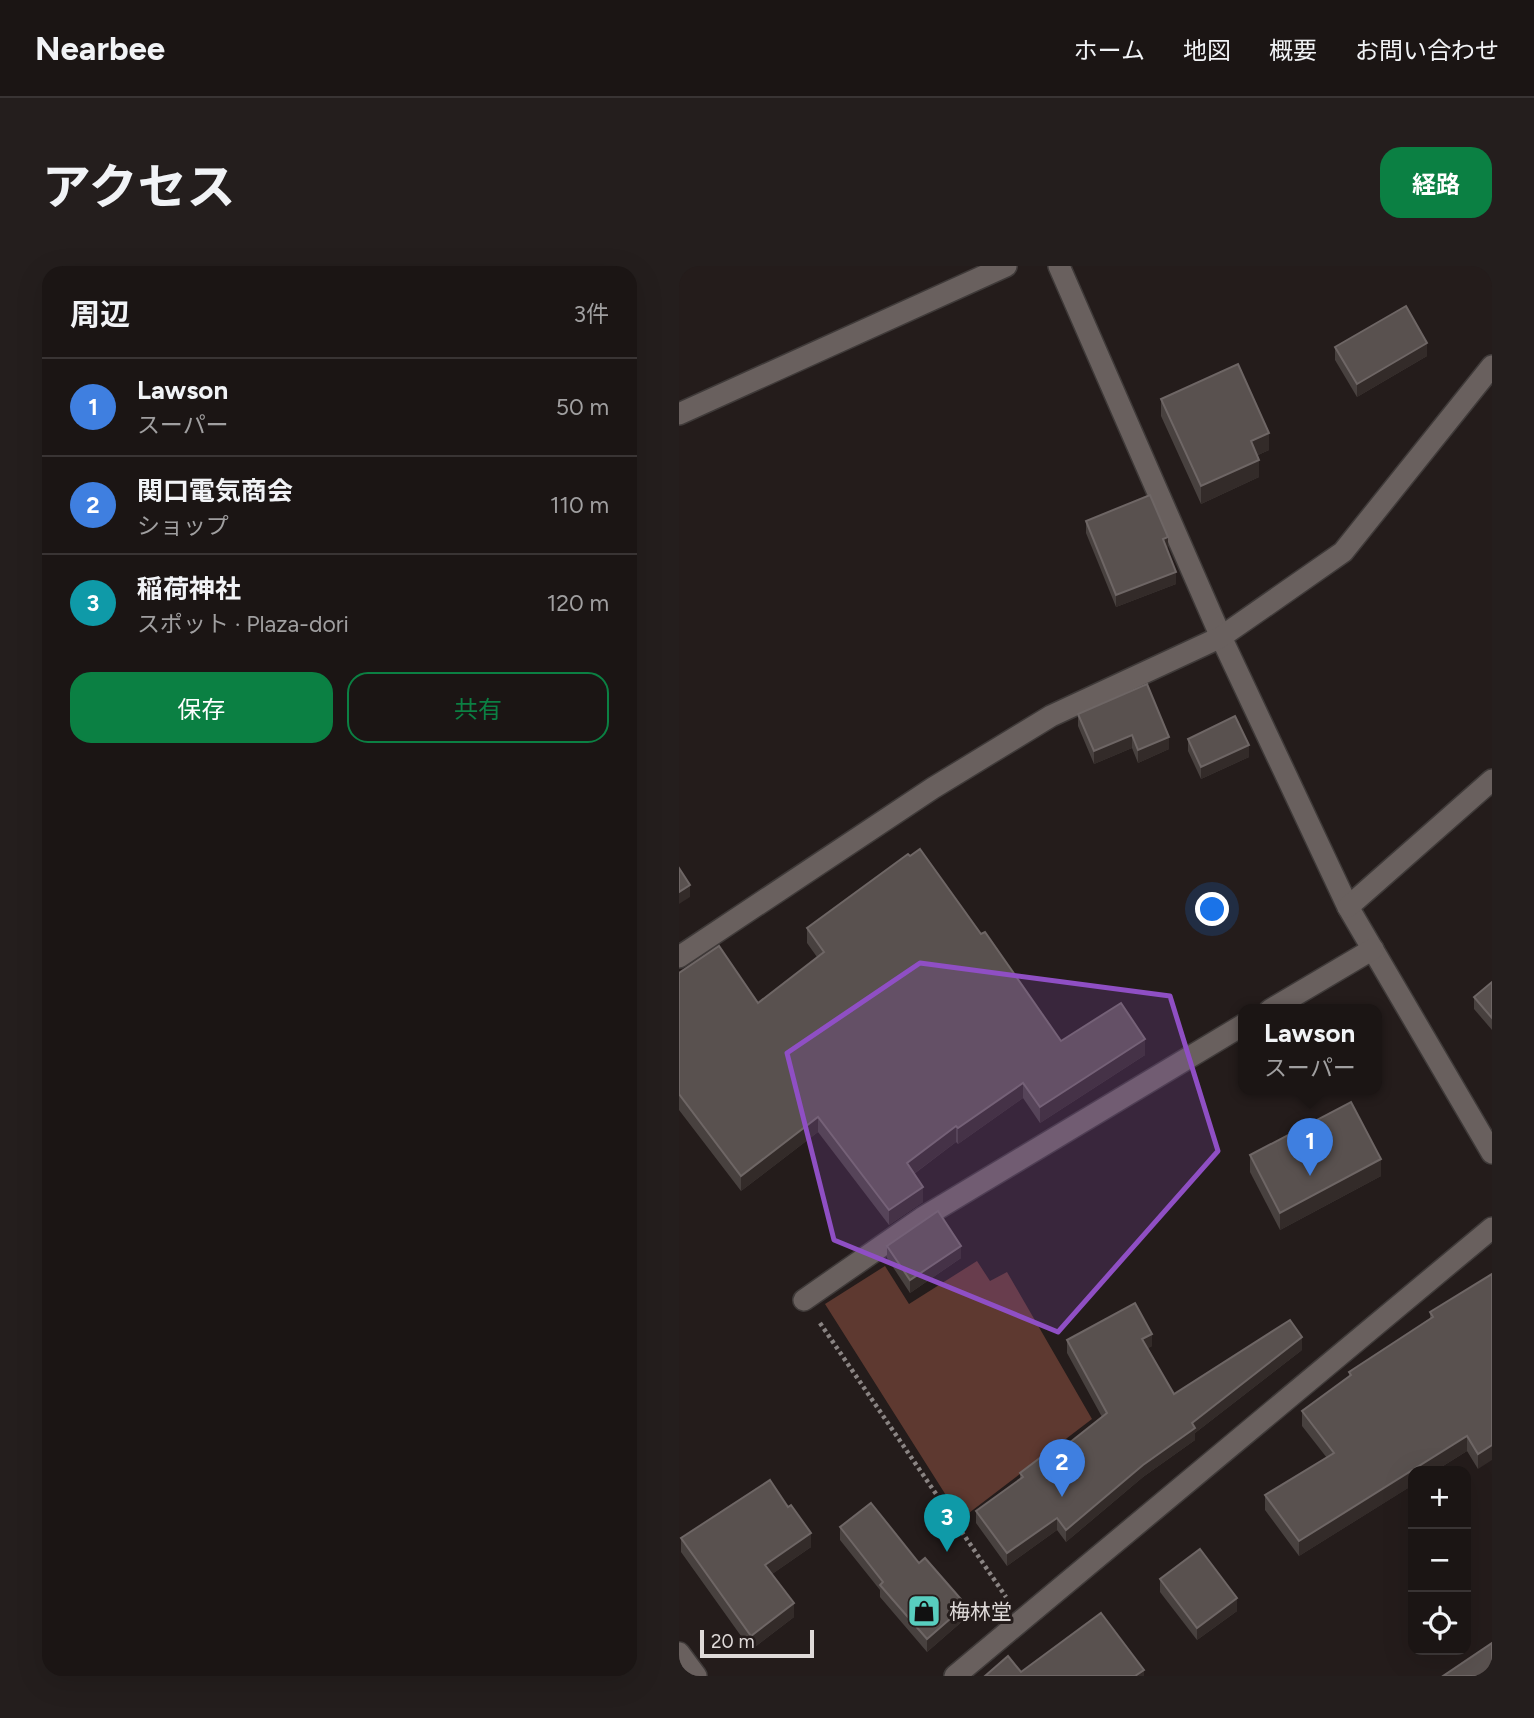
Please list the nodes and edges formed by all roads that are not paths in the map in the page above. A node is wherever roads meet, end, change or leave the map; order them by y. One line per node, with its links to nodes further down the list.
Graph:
1 (1006, 266): 4 (street)
2 (1059, 266): 5 (street)
3 (1492, 366): 5 (street)
4 (679, 414)
5 (1221, 637): 7 (street); 9 (street)
6 (1492, 780): 7 (street)
7 (1348, 907): 8 (street)
8 (1373, 949): 10 (street); 12 (street)
9 (679, 957)
10 (1280, 1004)
11 (1238, 1029): 14 (street)
12 (1492, 1153)
13 (1492, 1228): 17 (street)
14 (804, 1300)
15 (679, 1653): 16 (street)
16 (696, 1676)
17 (955, 1676)

